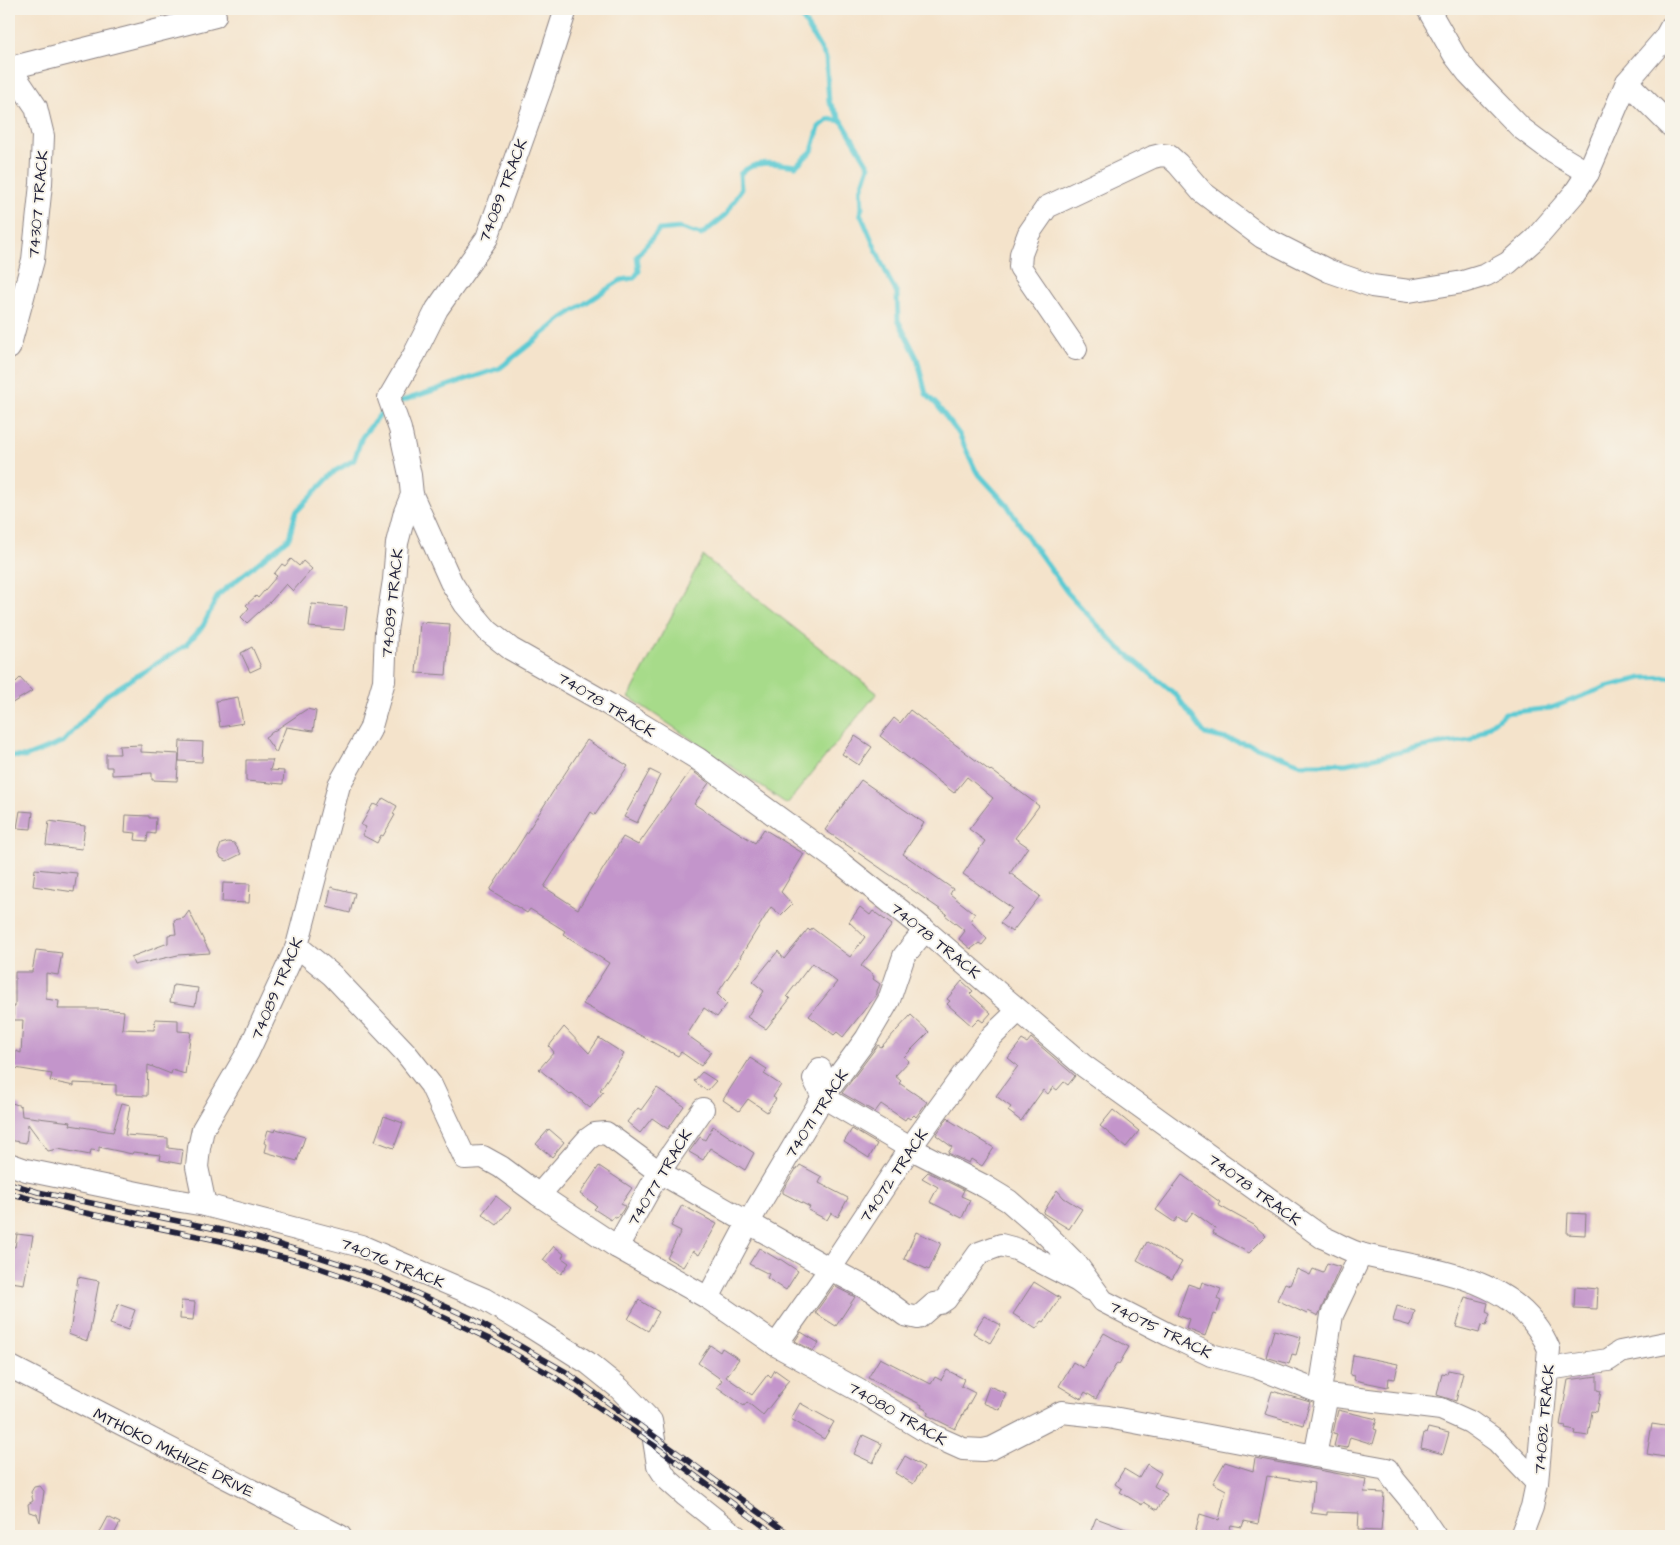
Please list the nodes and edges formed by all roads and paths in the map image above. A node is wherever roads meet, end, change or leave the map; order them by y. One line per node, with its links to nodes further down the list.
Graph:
1 (566, 9): 11 (street, 74089 TRACK)
2 (1428, 9): 8 (street)
3 (216, 16): 5 (street)
4 (1671, 27): 6 (street)
5 (10, 68): 9 (street, 74307 TRACK)
6 (1627, 82): 7 (street); 8 (street)
7 (1671, 126)
8 (1588, 173): 10 (street)
9 (9, 348)
10 (1076, 349)
11 (412, 495): 12 (street, 74078 TRACK); 13 (street, 74089 TRACK)
12 (925, 930): 14 (street, 74078 TRACK); 16 (street, 74071 TRACK)
13 (297, 946): 21 (street, 74080 TRACK); 22 (street, 74089 TRACK)
14 (1018, 1011): 18 (street, 74072 TRACK); 25 (street, 74078 TRACK)
15 (820, 1069): 16 (street)
16 (823, 1097): 18 (street, 74075 TRACK); 23 (street, 74071 TRACK)
17 (703, 1109): 20 (street, 74077 TRACK)
18 (910, 1148): 26 (street, 74072 TRACK); 28 (street, 74075 TRACK)
19 (9, 1164): 22 (street, 74076 TRACK)
20 (659, 1172): 21 (street); 23 (street); 24 (street, 74077 TRACK)
21 (539, 1195): 24 (street, 74080 TRACK)
22 (205, 1205): 38 (street, 74076 TRACK)
23 (748, 1223): 26 (street); 27 (street, 74071 TRACK)
24 (617, 1247): 27 (street, 74080 TRACK)
25 (1361, 1254): 29 (street, 74078 TRACK); 34 (street)
26 (830, 1270): 28 (street); 31 (street, 74072 TRACK)
27 (708, 1298): 31 (street, 74080 TRACK)
28 (1104, 1300): 34 (street, 74075 TRACK)
29 (1520, 1310): 33 (street, 74082 TRACK)
30 (1671, 1342): 33 (street)
31 (776, 1345): 35 (street, 74080 TRACK)
32 (9, 1366): 37 (street, MTHOKO MKHIZE DRIVE)
33 (1548, 1369): 36 (street, 74082 TRACK)
34 (1324, 1393): 35 (street); 36 (street, 74075 TRACK)
35 (1315, 1456): 39 (street, 74080 TRACK)
36 (1537, 1483): 40 (street, 74082 TRACK)
37 (340, 1536)
38 (736, 1536)
39 (1435, 1536)
40 (1521, 1536)

